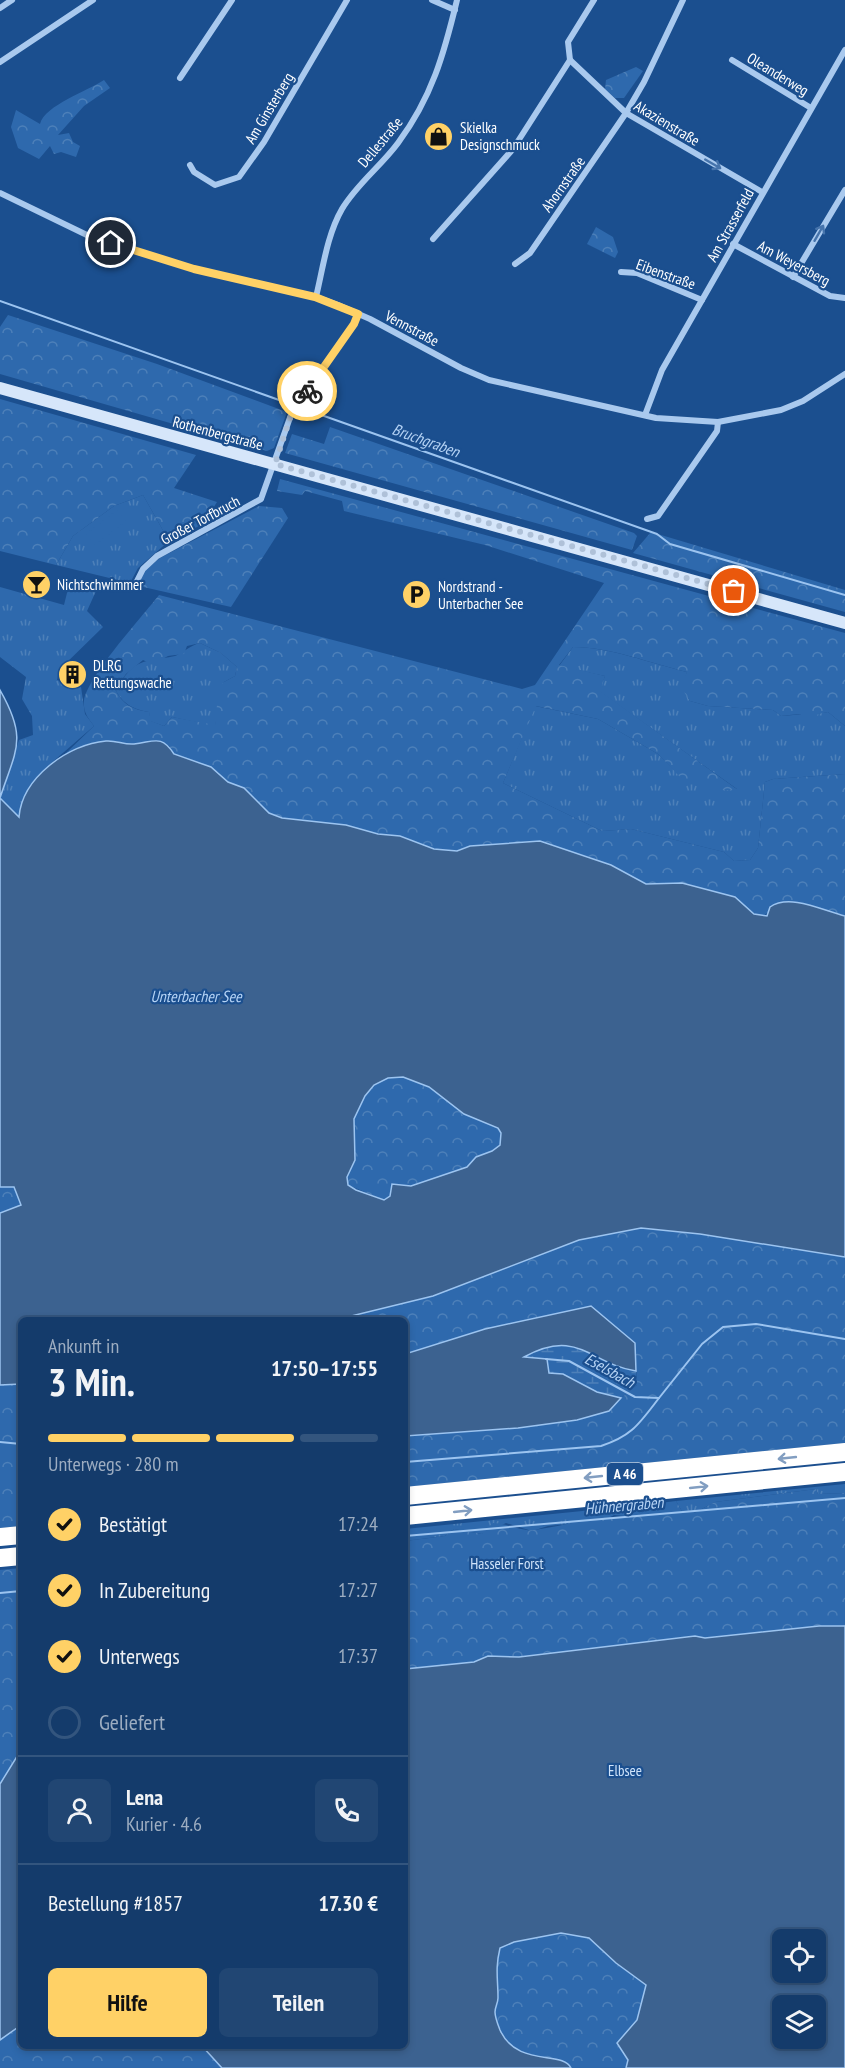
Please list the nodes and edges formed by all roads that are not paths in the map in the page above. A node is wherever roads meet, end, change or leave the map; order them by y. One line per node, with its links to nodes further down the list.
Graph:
1 (12, 0): 9 (street)
2 (93, 0): 14 (street)
3 (232, 0): 15 (street)
4 (347, 0): 18 (street, Am Ginsterberg)
5 (432, 0): 10 (street)
6 (457, 0): 10 (street, Dellestraße)
7 (594, 0): 12 (street)
8 (683, 0): 17 (street, Ahornstraße)
9 (0, 8)
10 (454, 10): 27 (street, Dellestraße)
11 (845, 50): 16 (street, Am Strasserfeld)
12 (570, 60): 17 (street, Akazienstraße); 22 (street)
13 (732, 60): 16 (street, Oleanderweg)
14 (0, 62)
15 (180, 78)
16 (811, 108): 20 (street, Am Strasserfeld)
17 (626, 113): 20 (street, Akazienstraße, one-way to 20); 24 (street, Ahornstraße)
18 (190, 165)
19 (845, 190): 26 (street, one-way to 19)
20 (762, 192): 23 (street, Am Strasserfeld)
21 (0, 193): 27 (street, Vennstraße)
22 (433, 239)
23 (733, 244): 26 (street, Am Weyersberg); 29 (street, Am Strasserfeld)
24 (515, 264)
25 (621, 272): 29 (street, Eibenstraße)
26 (793, 277): 28 (street, Am Weyersberg)
27 (315, 297): 30 (street, Vennstraße)
28 (845, 298)
29 (702, 300): 33 (street, Am Strasserfeld)
30 (358, 314): 33 (street, Vennstraße); 35 (street, Großer Torfbruch)
31 (845, 374): 34 (street, Vennstraße)
32 (0, 388): 35 (main road, Rothenbergstraße)
33 (645, 415): 34 (street, Vennstraße)
34 (718, 422): 36 (street)
35 (275, 464): 37 (street, Großer Torfbruch); 38 (main road, Rothenbergstraße)
36 (647, 519)
37 (134, 587)
38 (845, 622)
39 (845, 1452): 41 (highway, A 46, one-way to 41)
40 (845, 1472): 42 (highway, A 46, one-way to 40)
41 (408, 1496)
42 (408, 1516)
43 (18, 1535): 44 (highway)
44 (0, 1538)
45 (18, 1556): 46 (highway)
46 (0, 1558)

